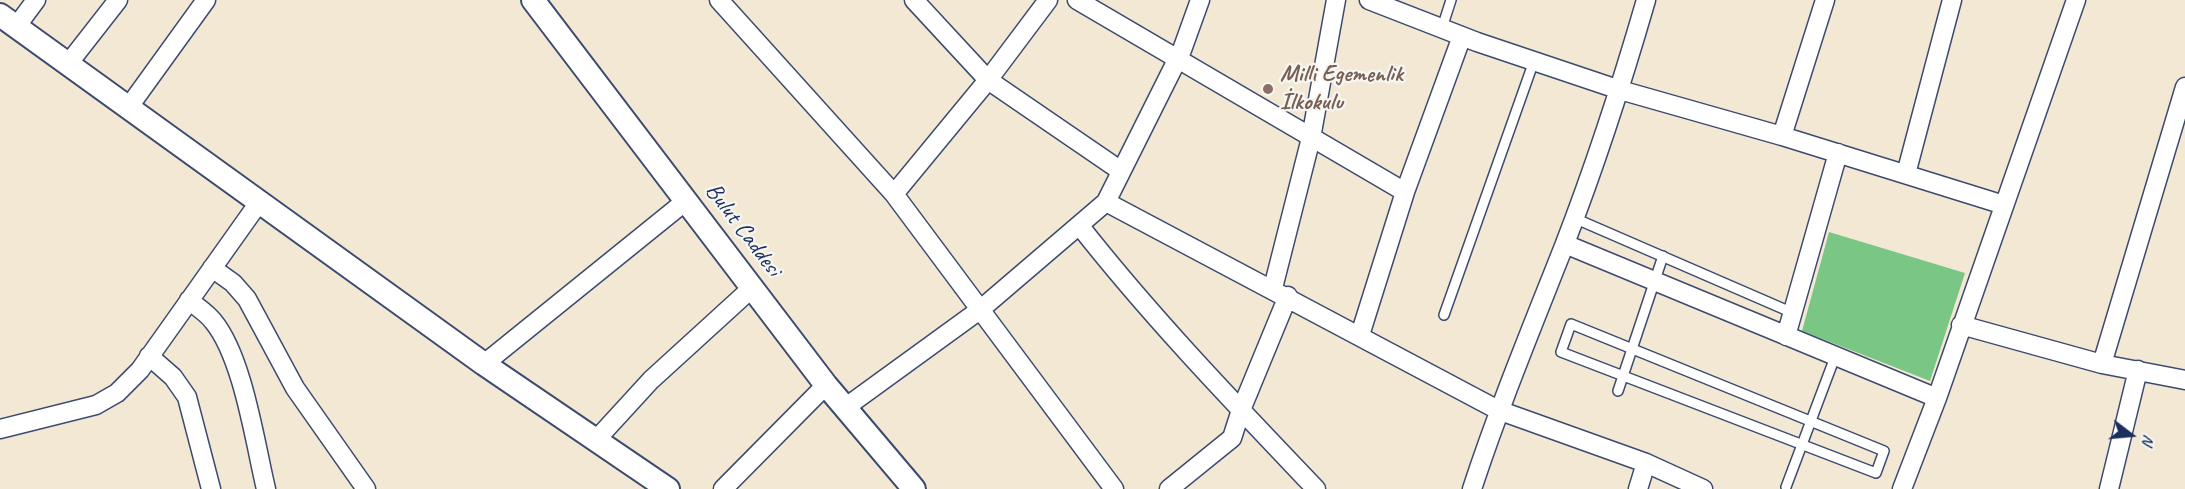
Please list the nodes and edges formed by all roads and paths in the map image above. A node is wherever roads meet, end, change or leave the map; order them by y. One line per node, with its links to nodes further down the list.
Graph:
1 (36, 0): 17 (street)
2 (118, 0): 22 (street)
3 (206, 0): 26 (street)
4 (533, 0): 34 (street, Bulut Caddesi)
5 (719, 0): 33 (street)
6 (914, 0): 23 (street)
7 (1048, 0): 23 (street)
8 (1077, 0): 20 (street)
9 (1200, 0): 20 (street)
10 (1336, 0): 28 (street)
11 (1369, 0): 18 (street)
12 (1451, 0): 18 (lane)
13 (1646, 0): 25 (street)
14 (1825, 0): 27 (street)
15 (1952, 0): 31 (street)
16 (2076, 0): 37 (street)
17 (8, 21): 22 (street)
18 (1442, 28): 19 (street)
19 (1462, 36): 21 (street); 32 (street)
20 (1177, 61): 28 (street); 30 (street)
21 (1534, 61): 25 (street); 49 (lane)
22 (68, 64): 26 (street)
23 (988, 80): 30 (street); 33 (street)
24 (2185, 87): 57 (street)
25 (1620, 90): 27 (street); 38 (street)
26 (128, 108): 35 (street)
27 (1782, 136): 29 (street)
28 (1311, 138): 32 (street); 45 (street)
29 (1838, 153): 31 (street); 48 (street)
30 (1121, 171): 36 (street)
31 (1906, 174): 37 (street)
32 (1405, 192): 51 (street)
33 (894, 194): 47 (street)
34 (687, 200): 44 (street, Bulut Caddesi); 56 (street)
35 (260, 201): 42 (street); 56 (street)
36 (1106, 202): 39 (street); 45 (street)
37 (2004, 205): 50 (street)
38 (1574, 218): 40 (street); 41 (lane)
39 (1079, 225): 47 (street); 65 (street)
40 (1565, 244): 43 (street); 66 (street)
41 (1663, 256): 43 (lane); 48 (lane)
42 (212, 268): 46 (street); 75 (street)
43 (1653, 282): 52 (street); 53 (lane)
44 (753, 287): 61 (street, Bulut Caddesi); 69 (street)
45 (1281, 292): 51 (street); 65 (street)
46 (189, 300): 54 (street); 74 (street)
47 (981, 309): 64 (street); 79 (street)
48 (1793, 313): 52 (street)
49 (1444, 315)
50 (1962, 325): 57 (street); 63 (street)
51 (1360, 335): 66 (street)
52 (1786, 336): 55 (street)
53 (1632, 347): 59 (lane); 59 (lane); 67 (lane)
54 (149, 356): 68 (street); 73 (street)
55 (1835, 357): 63 (street); 67 (lane)
56 (484, 364): 69 (street)
57 (2102, 364): 58 (street)
58 (2138, 370): 60 (street); 86 (street)
59 (1623, 375): 62 (lane); 70 (lane)
60 (2185, 380)
61 (826, 385): 64 (street, Bulut Caddesi); 77 (street)
62 (1618, 391)
63 (1937, 398): 85 (street)
64 (846, 407): 78 (street, Bulut Caddesi)
65 (1241, 410): 80 (street); 81 (street)
66 (1498, 410): 71 (street); 82 (street)
67 (1811, 420): 70 (lane); 70 (lane)
68 (0, 429)
69 (596, 440): 76 (street)
70 (1802, 444): 72 (lane)
71 (1646, 463): 83 (street); 84 (street)
72 (1786, 487)
73 (211, 489)
74 (266, 489)
75 (366, 489)
76 (668, 489)
77 (723, 489)
78 (914, 489)
79 (1114, 489)
80 (1169, 489)
81 (1316, 489)
82 (1472, 489)
83 (1638, 489)
84 (1703, 489)
85 (1902, 489)
86 (2109, 489)

